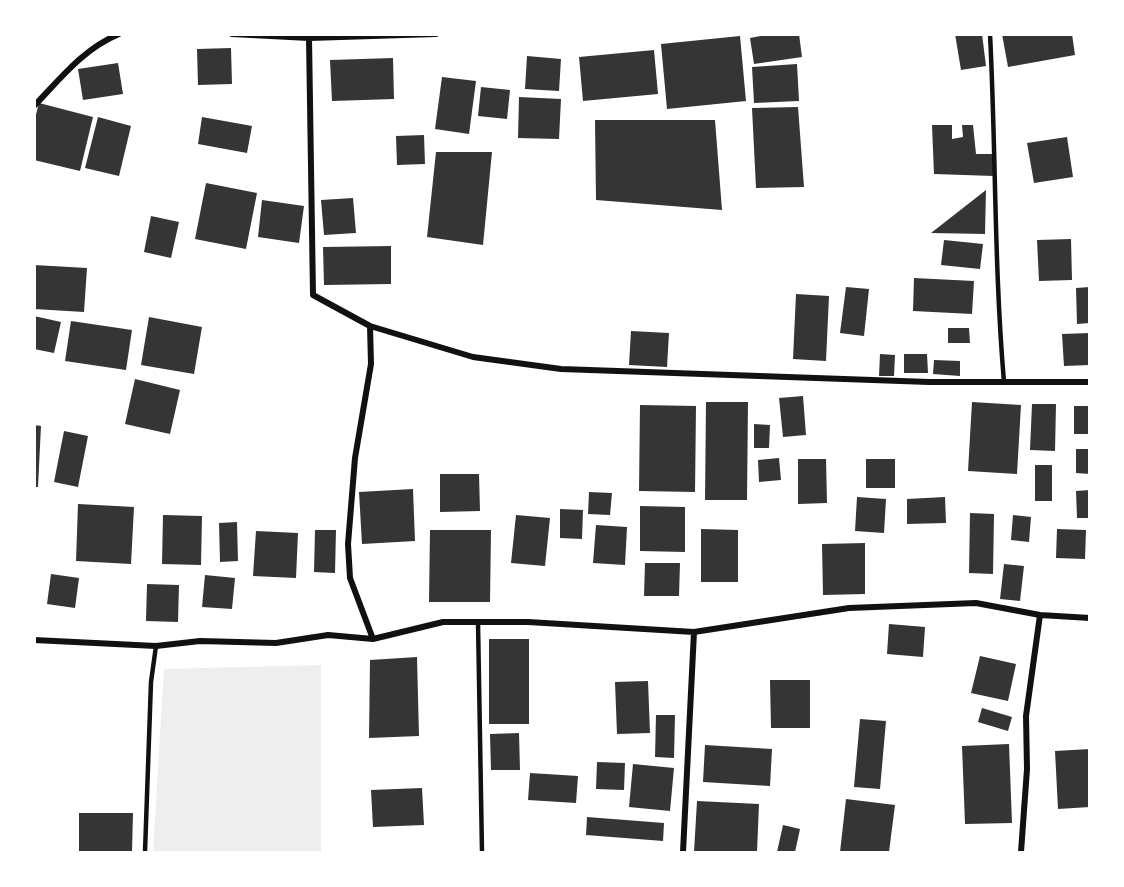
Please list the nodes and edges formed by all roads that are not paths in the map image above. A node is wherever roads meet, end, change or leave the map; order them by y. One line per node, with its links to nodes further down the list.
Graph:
1 (119, 34): 7 (street)
2 (232, 34): 6 (street)
3 (436, 34): 5 (street)
4 (990, 34): 9 (lane)
5 (392, 35): 6 (street)
6 (309, 38): 8 (street)
7 (34, 106)
8 (370, 326): 9 (street); 15 (street)
9 (1004, 382): 10 (street)
10 (1089, 382)
11 (1040, 615): 12 (street); 14 (street); 21 (street)
12 (1089, 618)
13 (478, 622): 14 (street); 15 (street); 19 (lane)
14 (694, 632): 20 (street)
15 (373, 639): 17 (street)
16 (34, 640): 17 (street)
17 (156, 646): 18 (lane)
18 (145, 852)
19 (482, 852)
20 (683, 852)
21 (1021, 852)

